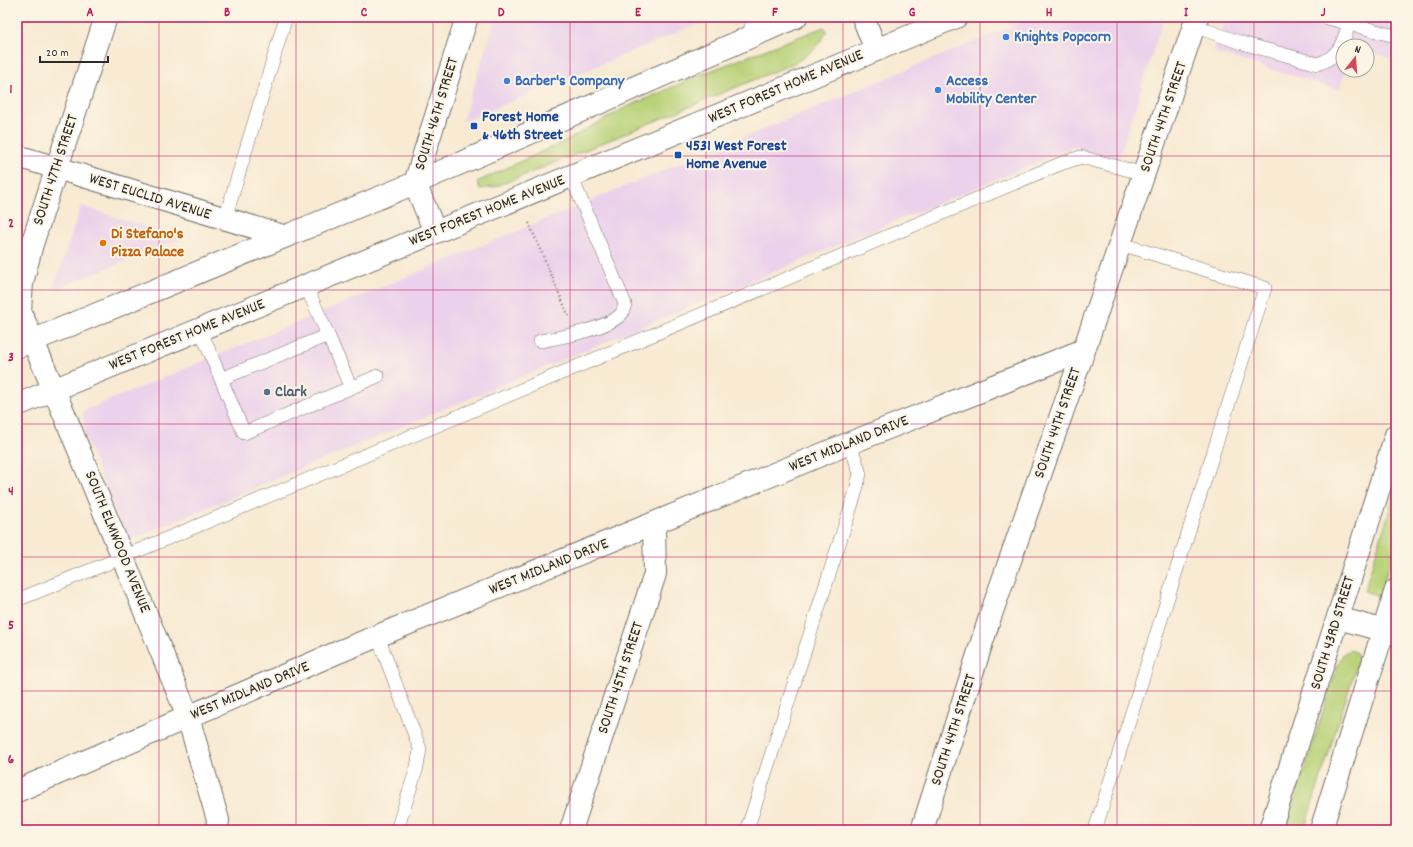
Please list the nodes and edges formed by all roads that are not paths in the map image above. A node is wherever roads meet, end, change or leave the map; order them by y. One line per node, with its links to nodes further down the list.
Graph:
1 (106, 17): 15 (street, SOUTH 47TH STREET)
2 (286, 17): 19 (lane)
3 (467, 17): 18 (street, SOUTH 46TH STREET)
4 (754, 17): 12 (lane)
5 (796, 17): 12 (street)
6 (863, 17): 13 (street)
7 (956, 17): 13 (street, WEST FOREST HOME AVENUE)
8 (1324, 17): 10 (lane)
9 (1195, 22): 10 (lane); 16 (street, SOUTH 44TH STREET)
10 (1349, 24): 11 (lane)
11 (1396, 34)
12 (748, 38): 18 (street)
13 (876, 50): 17 (street, WEST FOREST HOME AVENUE)
14 (17, 156): 15 (street, WEST EUCLID AVENUE)
15 (57, 169): 19 (street, WEST EUCLID AVENUE); 23 (street, SOUTH 47TH STREET)
16 (1144, 174): 22 (street, SOUTH 44TH STREET); 39 (lane)
17 (571, 176): 20 (street, WEST FOREST HOME AVENUE); 27 (lane)
18 (415, 183): 20 (street, SOUTH 46TH STREET); 21 (street)
19 (224, 219): 21 (street, WEST EUCLID AVENUE)
20 (435, 232): 24 (street, WEST FOREST HOME AVENUE)
21 (283, 236): 28 (street)
22 (1121, 244): 29 (street, SOUTH 44TH STREET); 52 (lane)
23 (20, 282): 28 (street, SOUTH 47TH STREET)
24 (306, 286): 25 (street, WEST FOREST HOME AVENUE); 26 (lane)
25 (200, 329): 32 (lane); 34 (street, WEST FOREST HOME AVENUE)
26 (328, 335): 32 (lane); 33 (lane)
27 (540, 341)
28 (24, 343): 30 (street, SOUTH 47TH STREET)
29 (1084, 350): 37 (street, WEST MIDLAND DRIVE); 51 (street, SOUTH 44TH STREET)
30 (45, 368): 34 (street, SOUTH ELMWOOD AVENUE)
31 (378, 376): 33 (lane)
32 (221, 379): 33 (lane)
33 (351, 388)
34 (54, 390): 35 (street, WEST FOREST HOME AVENUE); 39 (street, SOUTH ELMWOOD AVENUE)
35 (17, 405)
36 (1396, 435): 42 (street, SOUTH 43RD STREET)
37 (850, 443): 38 (street, WEST MIDLAND DRIVE); 50 (lane)
38 (654, 524): 44 (street, WEST MIDLAND DRIVE); 49 (street, SOUTH 45TH STREET)
39 (124, 557): 41 (lane); 45 (street, SOUTH ELMWOOD AVENUE)
40 (1396, 590): 43 (street)
41 (17, 600)
42 (1338, 618): 43 (street); 53 (street, SOUTH 43RD STREET)
43 (1389, 632): 54 (street)
44 (378, 637): 45 (street, WEST MIDLAND DRIVE); 48 (lane)
45 (188, 717): 46 (street, WEST MIDLAND DRIVE); 47 (street)
46 (17, 791)
47 (217, 830)
48 (397, 830)
49 (571, 830)
50 (746, 830)
51 (922, 830)
52 (1095, 830)
53 (1270, 830)
54 (1321, 830)

